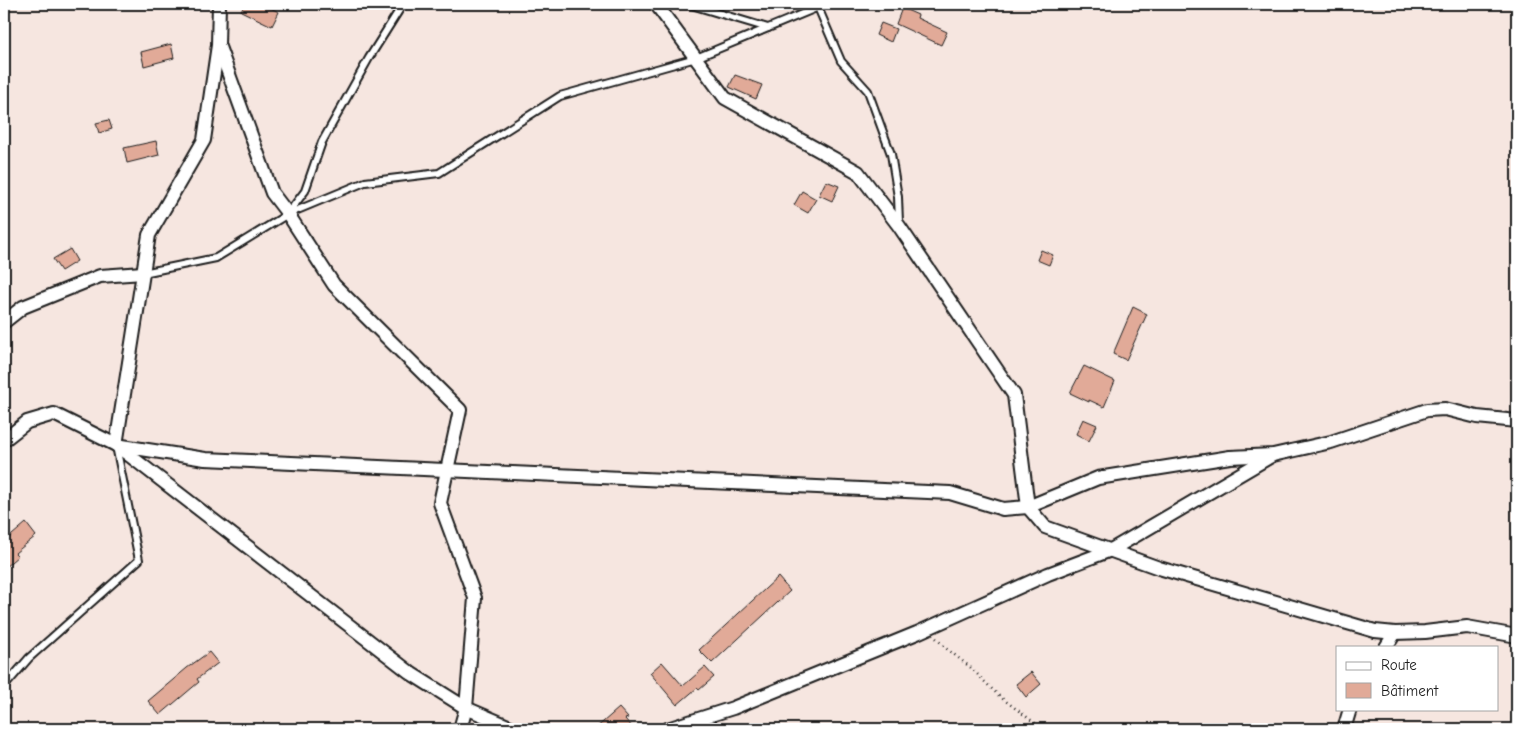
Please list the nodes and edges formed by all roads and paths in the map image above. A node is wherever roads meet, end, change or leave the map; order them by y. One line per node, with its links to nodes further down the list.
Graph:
1 (219, 4): 8 (street)
2 (403, 4): 10 (lane)
3 (656, 4): 9 (street)
4 (688, 4): 7 (lane)
5 (826, 4): 6 (lane)
6 (818, 5): 7 (lane); 11 (lane)
7 (768, 28): 9 (lane)
8 (218, 45): 10 (street); 12 (street)
9 (696, 58): 10 (lane); 11 (street)
10 (288, 214): 12 (lane); 18 (street)
11 (899, 226): 19 (street)
12 (143, 273): 13 (street); 16 (street)
13 (4, 322)
14 (1517, 421): 17 (street)
15 (4, 440): 16 (street)
16 (116, 445): 18 (street); 25 (lane); 26 (street)
17 (1273, 455): 19 (street); 20 (street)
18 (448, 470): 19 (street); 26 (street)
19 (1028, 507): 20 (street)
20 (1111, 550): 21 (street); 22 (street)
21 (928, 628): 30 (street); 31 (path)
22 (1395, 633): 23 (street); 24 (street)
23 (1517, 636)
24 (1387, 646)
25 (4, 687)
26 (466, 708): 28 (street); 29 (street)
27 (1350, 710): 32 (street)
28 (460, 729)
29 (515, 729)
30 (667, 729)
31 (1043, 729)
32 (1344, 729)

